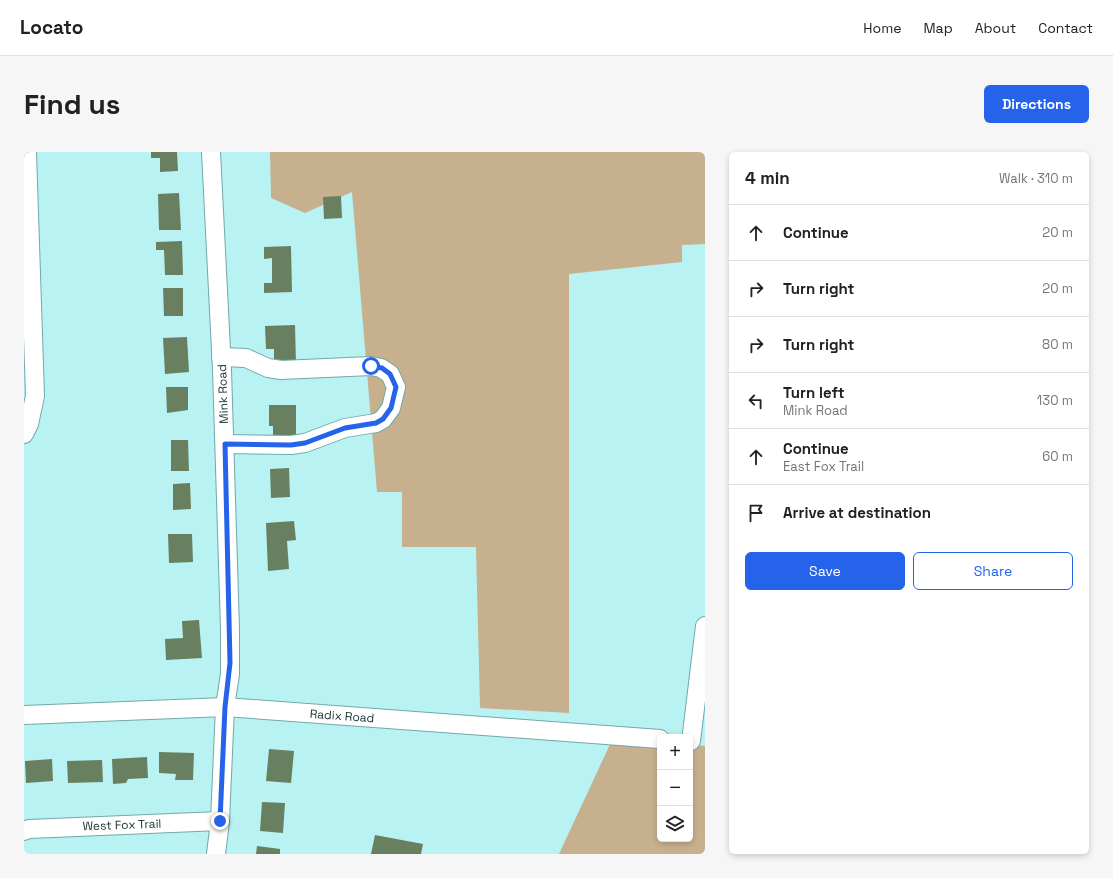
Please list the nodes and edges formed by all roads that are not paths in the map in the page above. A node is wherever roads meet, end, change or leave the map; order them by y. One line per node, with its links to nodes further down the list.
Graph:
1 (27, 152): 4 (street)
2 (211, 152): 3 (street, Mink Road)
3 (221, 357): 5 (street, Mink Road); 5 (street)
4 (24, 434)
5 (225, 444): 7 (street, Mink Road)
6 (705, 626): 10 (street)
7 (225, 707): 8 (street, Radix Road); 9 (street, Radix Road); 11 (street, Mink Road)
8 (24, 715)
9 (657, 739)
10 (695, 741)
11 (220, 821): 12 (street, West Fox Trail); 13 (street, Mink Road)
12 (24, 831)
13 (216, 854)

